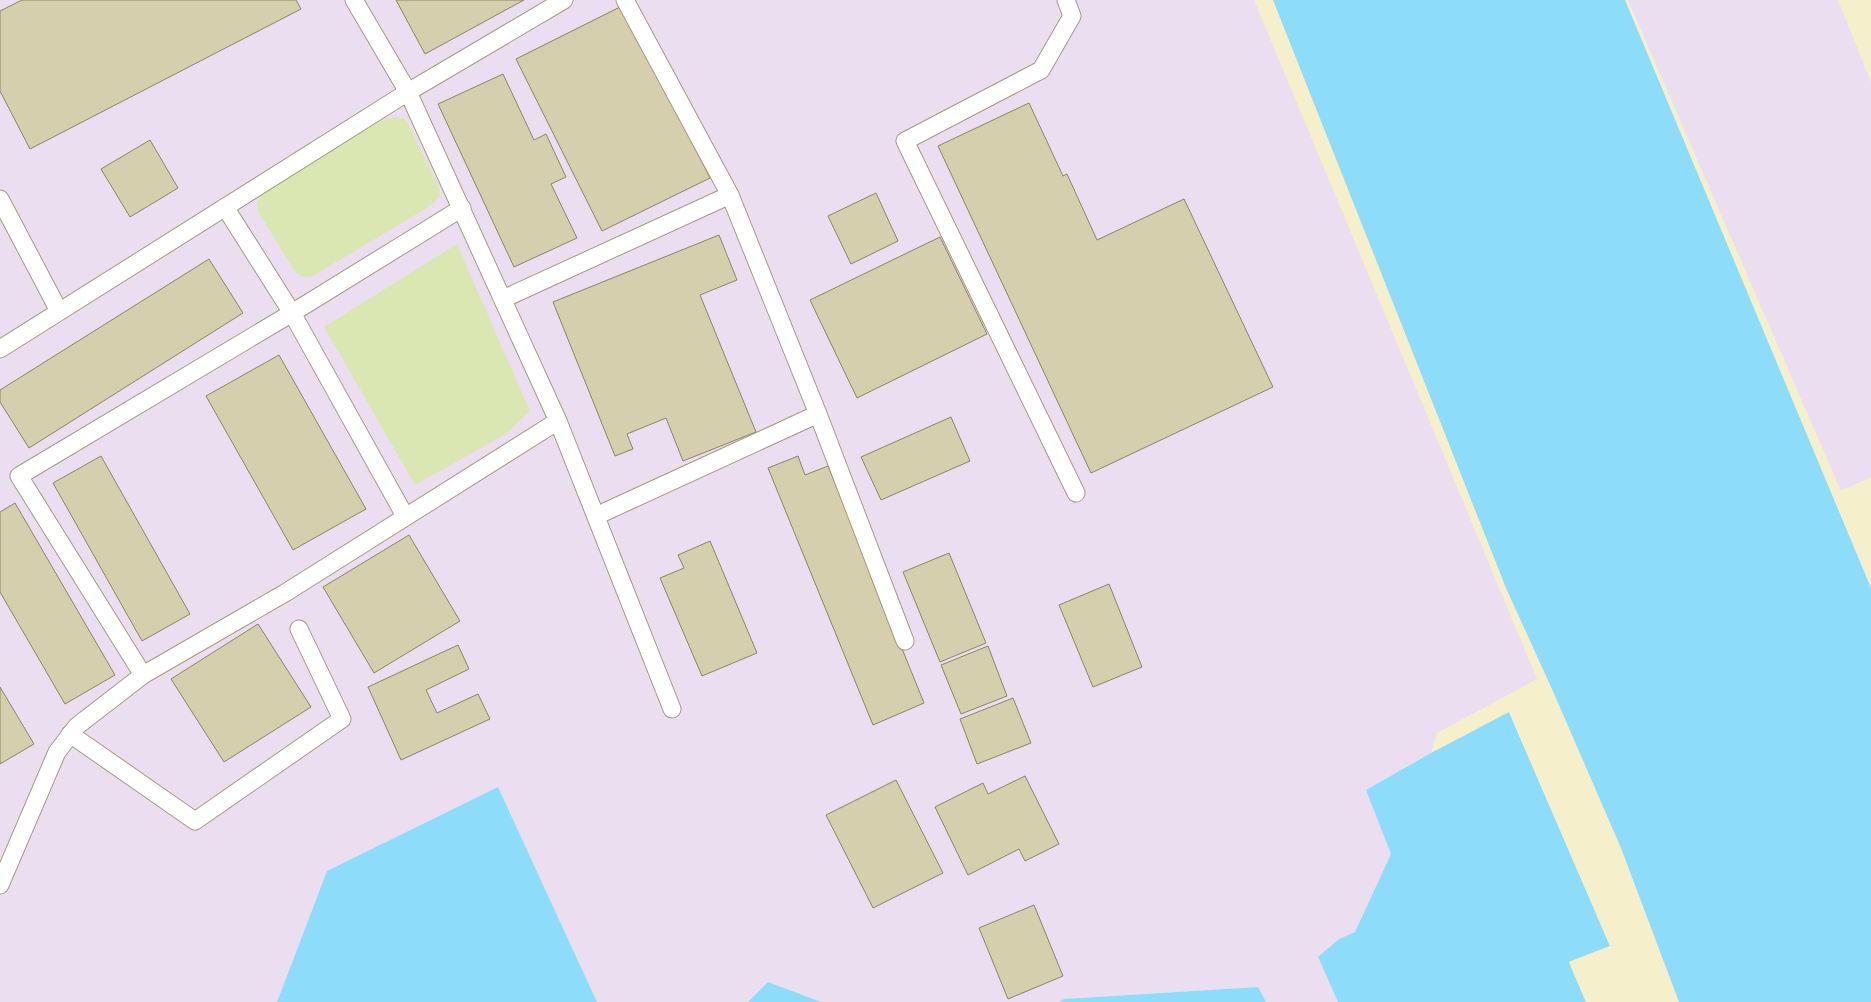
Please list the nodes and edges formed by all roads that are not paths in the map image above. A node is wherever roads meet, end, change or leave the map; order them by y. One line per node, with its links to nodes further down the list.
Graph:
1 (354, 0): 5 (lane)
2 (564, 0): 5 (lane)
3 (626, 0): 6 (lane)
4 (1066, 0): 16 (lane)
5 (408, 92): 8 (lane); 9 (lane)
6 (730, 195): 10 (lane); 14 (lane)
7 (0, 199): 11 (lane)
8 (225, 207): 11 (lane); 12 (lane)
9 (462, 208): 10 (lane); 12 (lane)
10 (503, 298): 15 (lane)
11 (59, 311): 13 (lane)
12 (292, 313): 17 (lane); 21 (lane)
13 (0, 349)
14 (818, 414): 18 (lane); 20 (lane)
15 (558, 421): 17 (lane); 18 (lane)
16 (1076, 493)
17 (405, 516): 21 (lane)
18 (596, 516): 22 (lane)
19 (299, 629): 23 (lane)
20 (905, 641)
21 (143, 676): 23 (lane)
22 (672, 709)
23 (70, 734): 24 (lane)
24 (0, 885)

